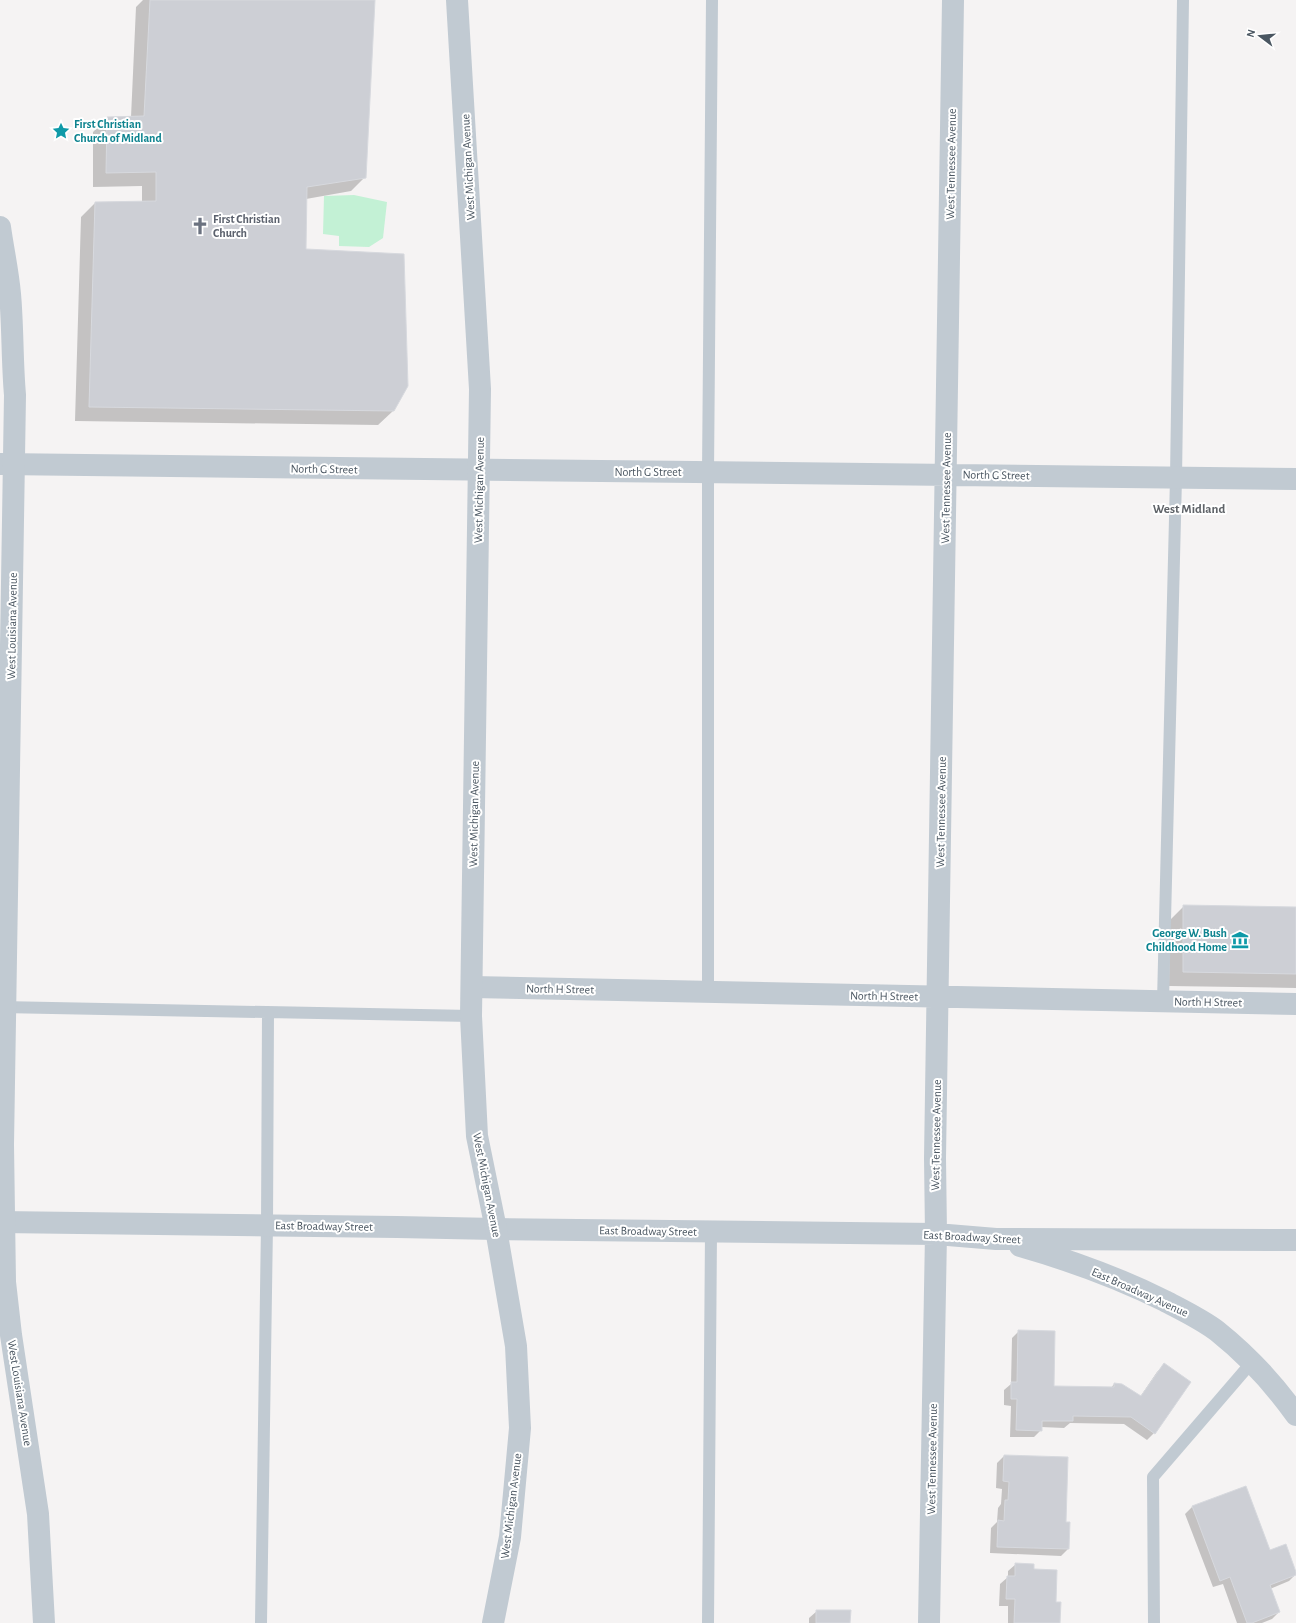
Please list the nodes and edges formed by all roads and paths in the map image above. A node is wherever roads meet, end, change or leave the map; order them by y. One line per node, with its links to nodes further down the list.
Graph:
1 (457, 0): 7 (street, West Michigan Avenue)
2 (712, 0): 8 (lane)
3 (953, 0): 9 (street, West Tennessee Avenue)
4 (1183, 0): 10 (lane)
5 (0, 227): 6 (street, West Louisiana Avenue)
6 (7, 464): 7 (street, North G Street); 17 (street, West Louisiana Avenue)
7 (479, 471): 8 (street, North G Street); 12 (street, West Michigan Avenue)
8 (708, 473): 9 (street, North G Street); 13 (lane)
9 (946, 475): 10 (street, North G Street); 14 (street, West Tennessee Avenue)
10 (1176, 478): 11 (street, North G Street); 15 (lane)
11 (1296, 479)
12 (472, 987): 13 (street, North H Street); 19 (street, West Michigan Avenue)
13 (708, 992): 14 (street, North H Street)
14 (938, 997): 15 (street, North H Street); 24 (street, West Tennessee Avenue)
15 (1163, 1001): 16 (street, North H Street)
16 (1296, 1004)
17 (3, 1007): 18 (lane); 20 (street, West Louisiana Avenue)
18 (268, 1012): 19 (lane); 21 (lane)
19 (471, 1016): 22 (street, West Michigan Avenue)
20 (2, 1221): 21 (street, East Broadway Street); 29 (street, West Louisiana Avenue)
21 (267, 1225): 22 (street, East Broadway Street); 30 (lane)
22 (496, 1230): 23 (street, East Broadway Street); 31 (street, West Michigan Avenue)
23 (711, 1232): 24 (street, East Broadway Street); 32 (lane)
24 (936, 1234): 25 (street, East Broadway Street); 33 (street, West Tennessee Avenue)
25 (996, 1239): 26 (street, East Broadway Street); 27 (street, East Broadway Avenue)
26 (1296, 1240)
27 (1252, 1362): 28 (street, East Broadway Avenue); 34 (lane)
28 (1296, 1415)
29 (44, 1623)
30 (261, 1623)
31 (493, 1623)
32 (708, 1623)
33 (929, 1623)
34 (1154, 1623)

